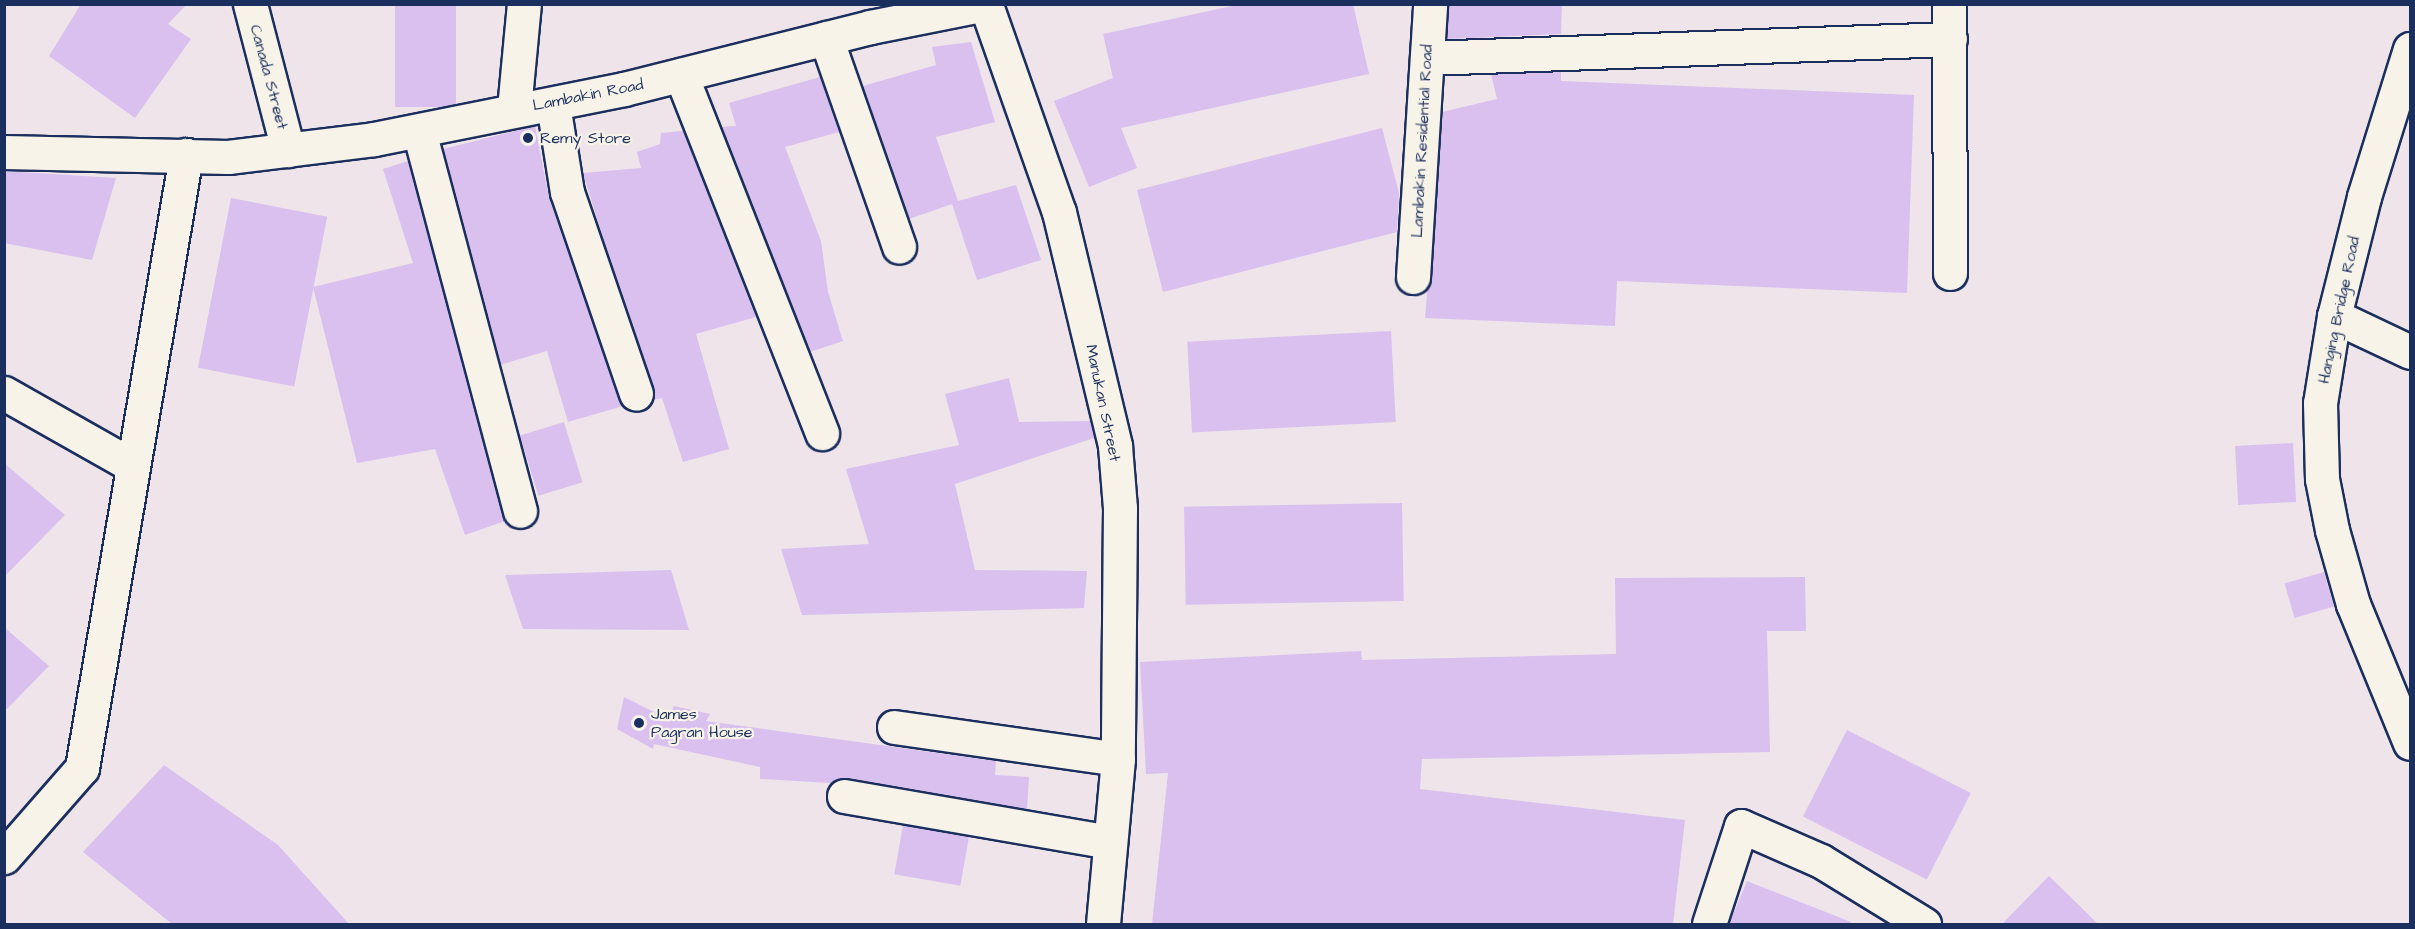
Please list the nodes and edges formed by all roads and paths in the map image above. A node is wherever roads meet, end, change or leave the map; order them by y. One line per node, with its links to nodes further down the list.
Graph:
1 (250, 4): 15 (street, Canada Street)
2 (524, 4): 13 (street)
3 (986, 4): 6 (street, Lambakin Road); 30 (street, Manukan Street)
4 (1430, 4): 10 (street, Lambakin Residential Road)
5 (1949, 4): 8 (street)
6 (872, 16): 7 (street, Lambakin Road)
7 (826, 38): 11 (street, Lambakin Road); 18 (street)
8 (1950, 39): 10 (street); 19 (street)
9 (2410, 49): 21 (street, Hanging Bridge Road)
10 (1427, 58): 20 (street, Lambakin Residential Road)
11 (681, 75): 12 (street, Lambakin Road); 25 (street)
12 (553, 104): 13 (street, Lambakin Road); 24 (street)
13 (514, 109): 14 (street, Lambakin Road)
14 (419, 130): 15 (street, Lambakin Road); 27 (street)
15 (288, 150): 17 (street, Lambakin Road)
16 (4, 152): 17 (street, Lambakin Road)
17 (186, 155): 26 (street)
18 (899, 247)
19 (1950, 273)
20 (1413, 277)
21 (2334, 316): 22 (street); 29 (street, Hanging Bridge Road)
22 (2410, 352)
23 (4, 393): 26 (street)
24 (636, 393)
25 (822, 434)
26 (133, 466): 33 (street)
27 (520, 511)
28 (894, 727): 30 (street)
29 (2410, 743)
30 (1118, 759): 32 (street, Manukan Street)
31 (844, 796): 32 (street)
32 (1110, 842): 34 (street, Manukan Street)
33 (4, 857)
34 (1102, 924)
35 (1709, 924): 36 (street)
36 (1924, 924)

